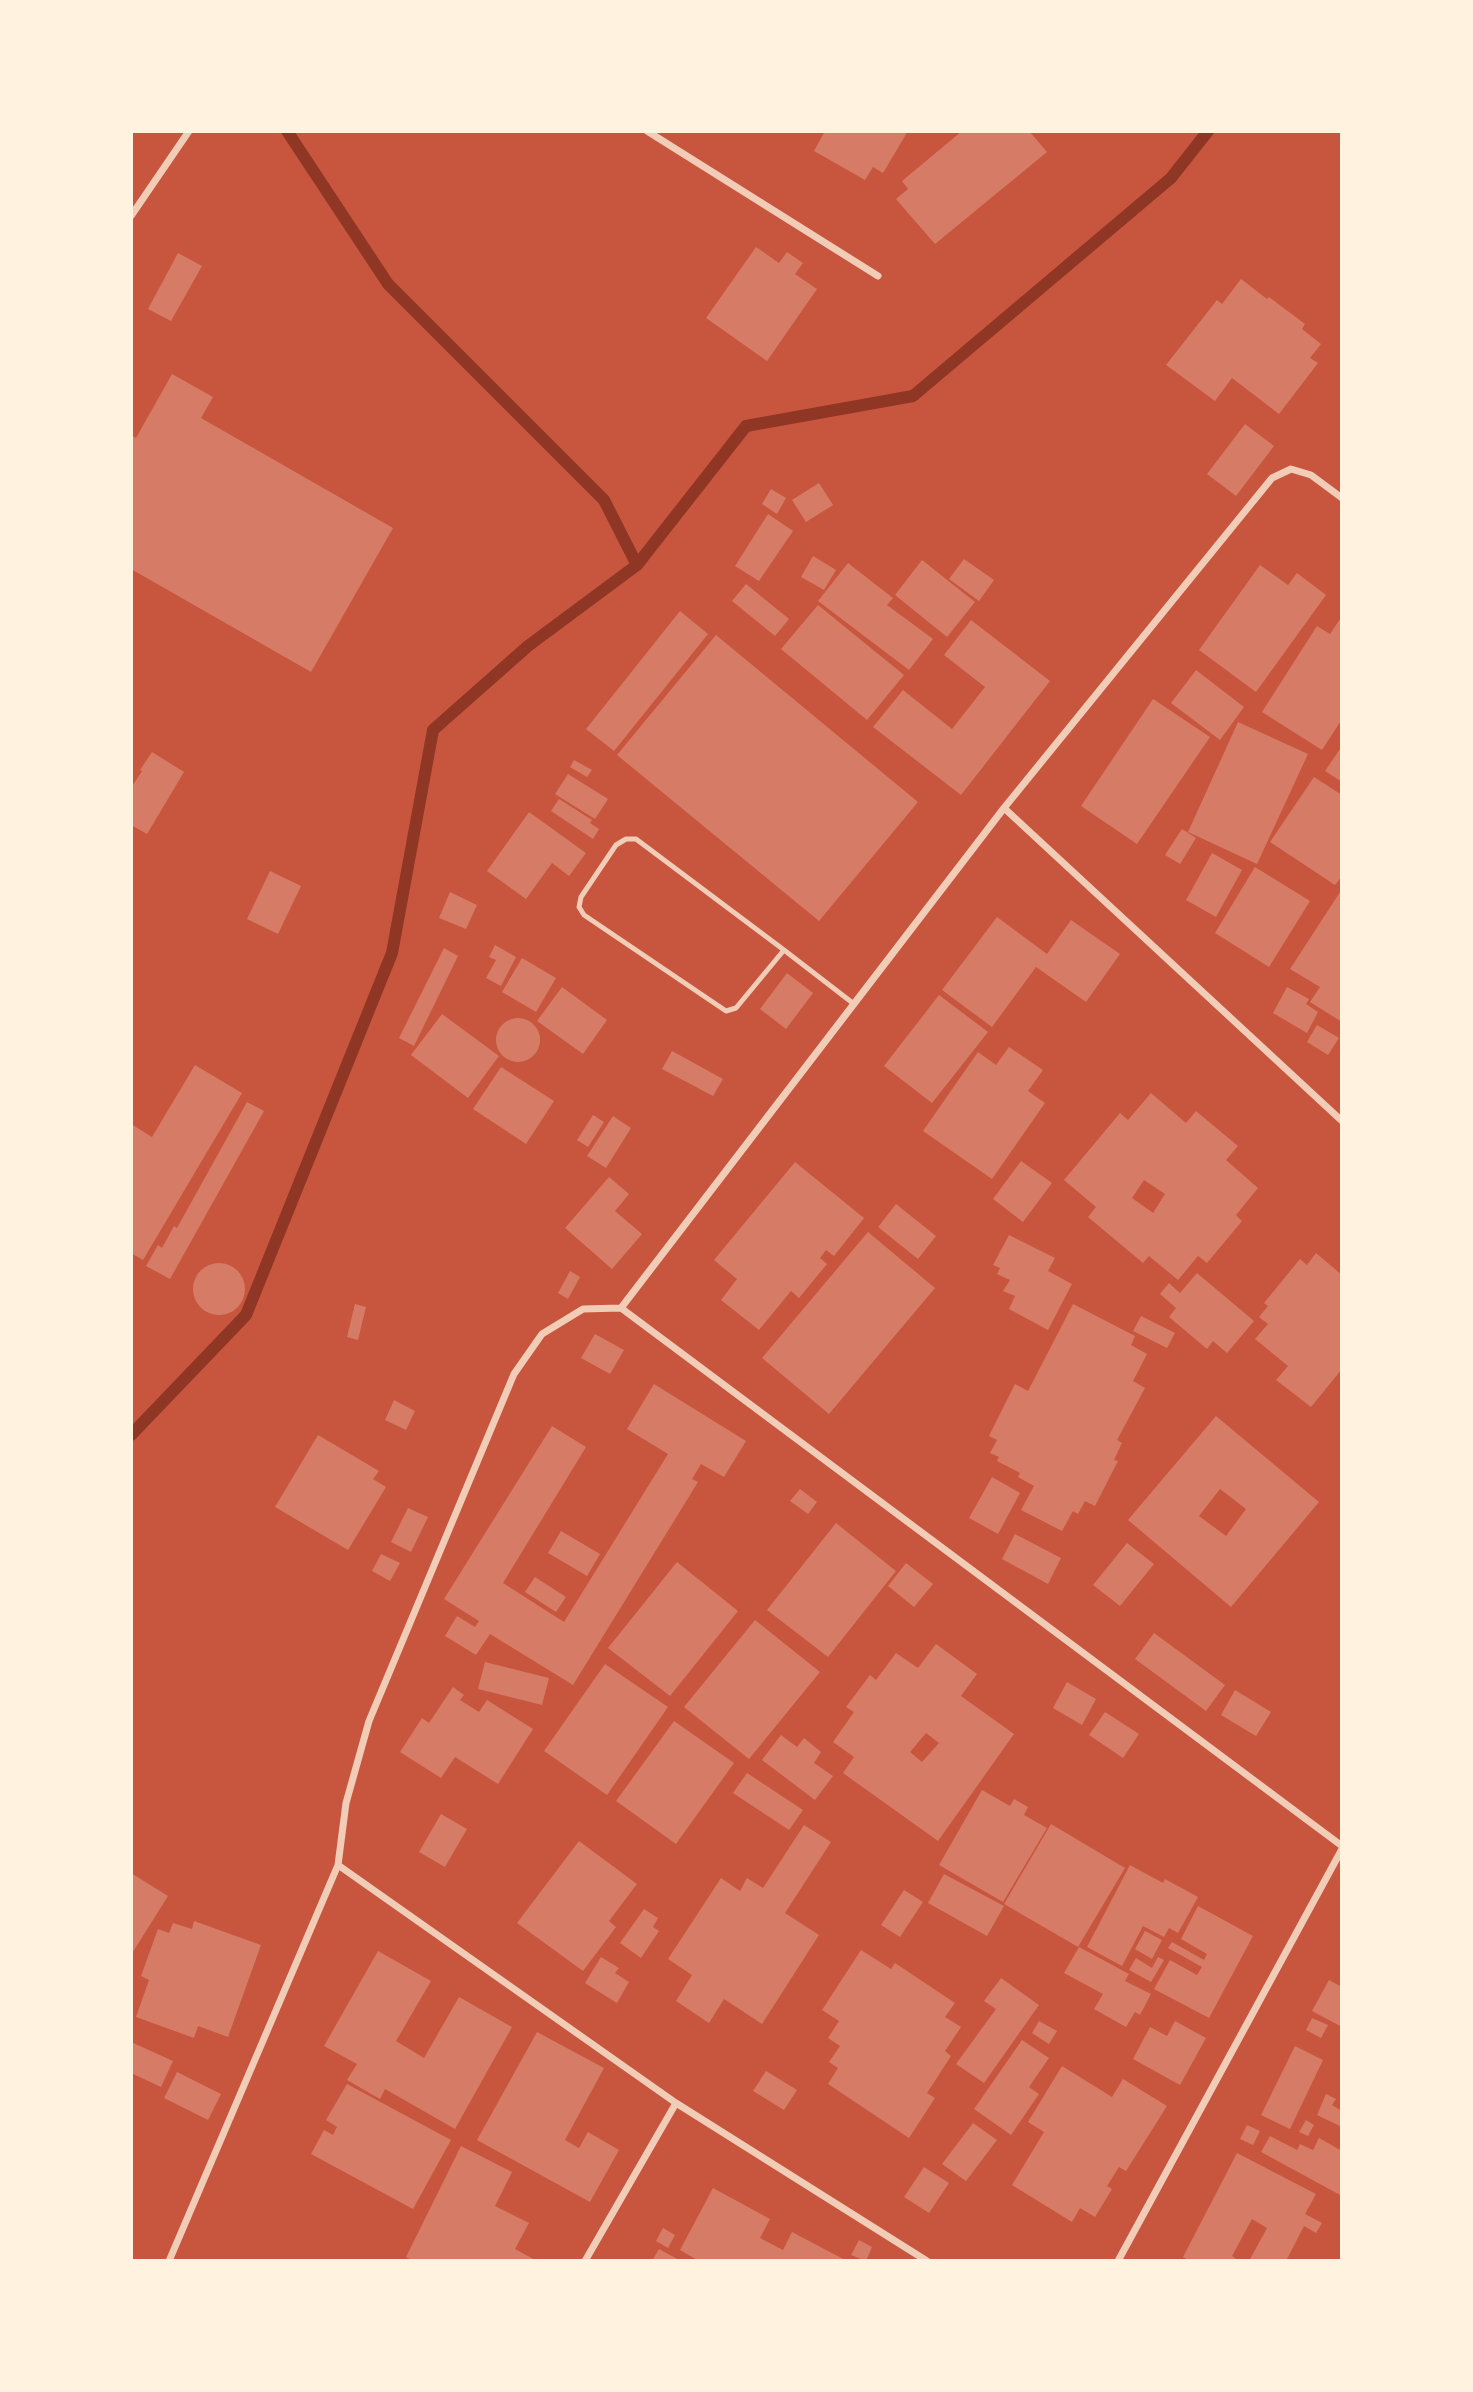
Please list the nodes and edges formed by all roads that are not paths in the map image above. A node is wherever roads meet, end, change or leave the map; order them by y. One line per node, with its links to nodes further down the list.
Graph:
1 (189, 131): 3 (street)
2 (647, 131): 4 (street)
3 (131, 216)
4 (878, 276)
5 (1342, 498): 6 (street)
6 (1004, 808): 8 (street); 9 (street)
7 (784, 950): 7 (lane); 8 (lane)
8 (854, 1004): 10 (street)
9 (1342, 1121)
10 (621, 1308): 11 (street); 12 (street)
11 (1342, 1847): 17 (street)
12 (338, 1865): 13 (street); 14 (street)
13 (677, 2103): 15 (street); 16 (street)
14 (169, 2261)
15 (585, 2261)
16 (927, 2261)
17 (1118, 2261)

